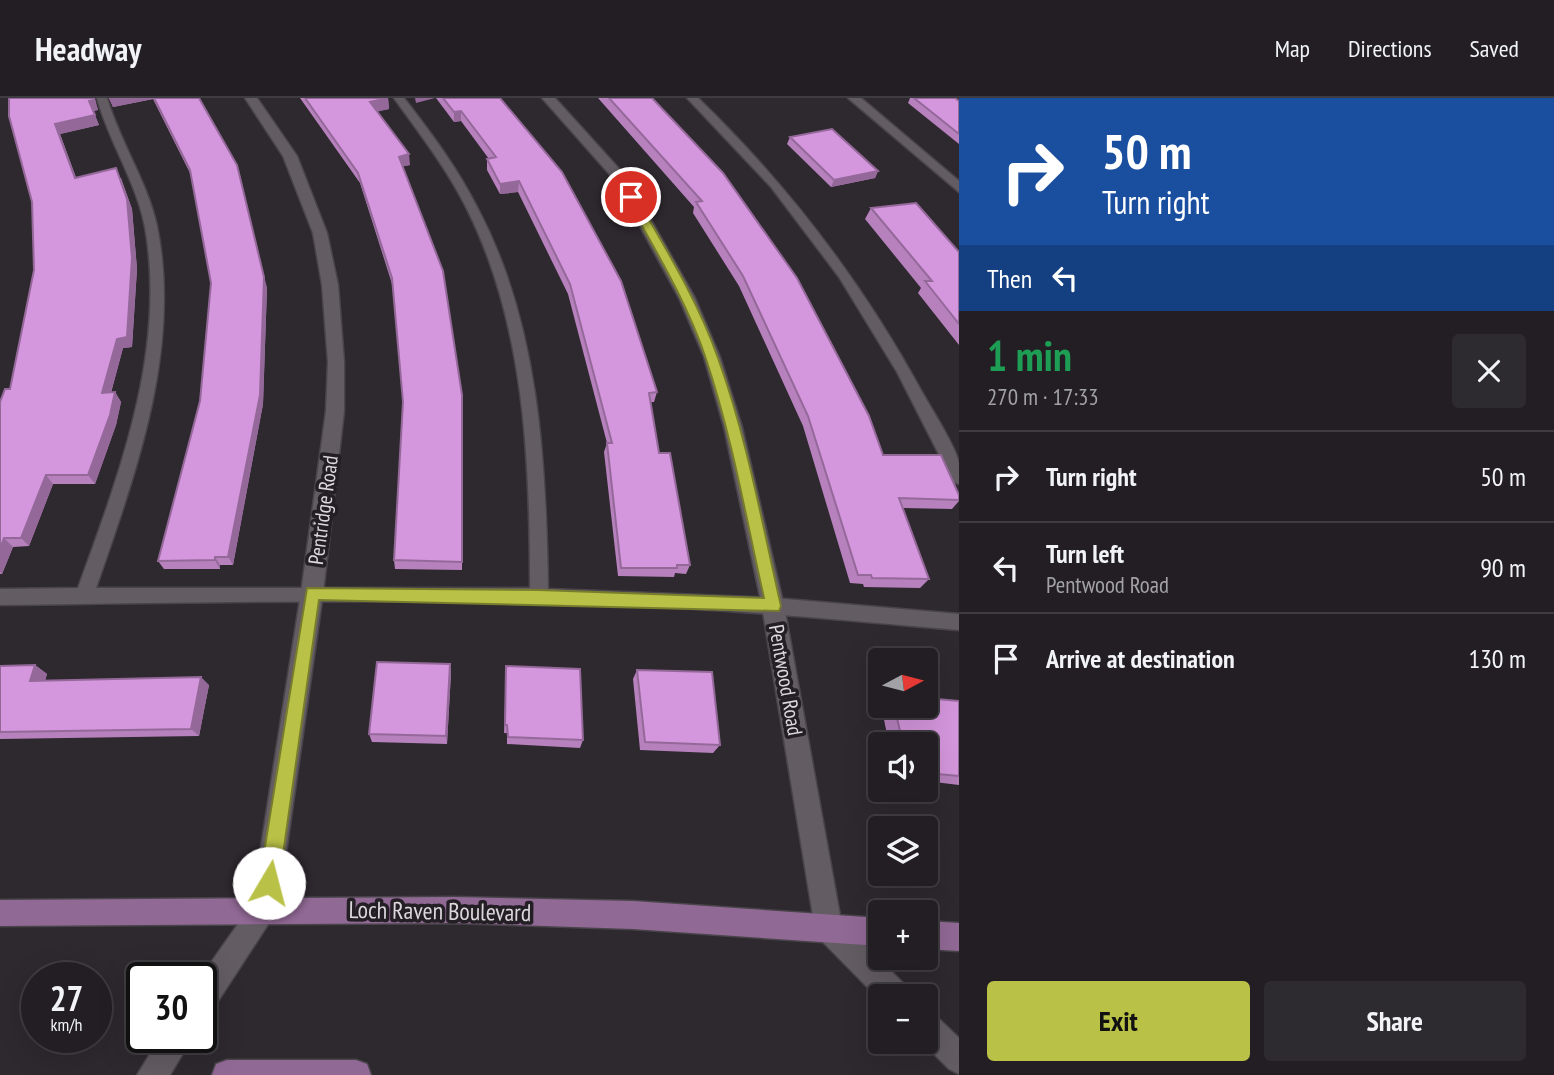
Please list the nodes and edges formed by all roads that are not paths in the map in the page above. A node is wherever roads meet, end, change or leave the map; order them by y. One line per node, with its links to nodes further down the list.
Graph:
1 (102, 98): 10 (lane)
2 (251, 98): 9 (street, Pentridge Road)
3 (398, 98): 12 (lane)
4 (548, 98): 13 (street, Pentwood Road)
5 (692, 98): 8 (lane)
6 (854, 98): 7 (street)
7 (958, 185)
8 (959, 478)
9 (312, 593): 10 (lane); 12 (lane); 15 (street, Pentridge Road)
10 (84, 596): 11 (lane)
11 (0, 597)
12 (539, 597): 13 (lane)
13 (773, 606): 14 (lane); 17 (street, Pentwood Road)
14 (959, 622)
15 (265, 909): 16 (main road, Loch Raven Boulevard); 17 (main road, Loch Raven Boulevard); 21 (street, Pentridge Road)
16 (0, 913)
17 (828, 928): 18 (main road, Loch Raven Boulevard); 22 (street)
18 (868, 931)
19 (938, 935): 20 (main road)
20 (959, 937)
21 (217, 979)
22 (884, 984)
23 (938, 1038): 25 (street)
24 (167, 1053): 26 (street)
25 (959, 1059)
26 (152, 1075)
27 (227, 1075): 28 (main road)
28 (356, 1075)

